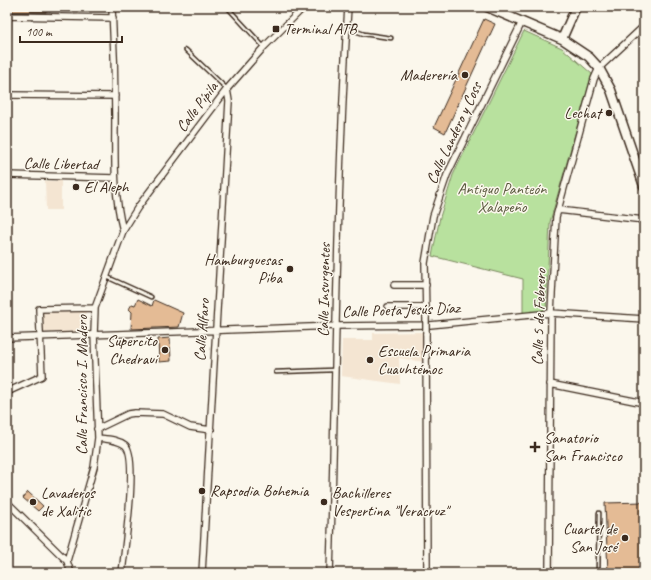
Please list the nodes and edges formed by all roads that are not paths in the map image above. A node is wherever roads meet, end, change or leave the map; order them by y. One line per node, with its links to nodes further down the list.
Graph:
1 (8, 7): 8 (street)
2 (112, 7): 9 (street)
3 (227, 7): 16 (lane)
4 (304, 7): 16 (street, Calle Pípila)
5 (348, 7): 12 (street, Calle Insurgentes)
6 (486, 7): 10 (main road)
7 (576, 7): 14 (main road)
8 (7, 16): 9 (street); 15 (street)
9 (113, 18): 21 (street)
10 (522, 22): 14 (main road); 30 (street, Calle Landero y Coss)
11 (644, 26): 18 (street)
12 (347, 28): 13 (lane); 37 (street, Calle Insurgentes)
13 (392, 38)
14 (562, 38): 18 (main road)
15 (7, 39)
16 (264, 47): 19 (street, Calle Pípila)
17 (186, 50): 19 (lane)
18 (599, 68): 24 (main road); 25 (street, Calle 5 de Febrero)
19 (227, 89): 27 (street, Calle Pípila); 38 (street, Calle Alfaro)
20 (7, 95): 21 (street)
21 (115, 96): 23 (street)
22 (7, 175): 23 (street, Calle Libertad)
23 (115, 178): 27 (street)
24 (644, 186)
25 (558, 210): 26 (street); 35 (street, Calle 5 de Febrero)
26 (644, 220)
27 (123, 231): 28 (street, Calle Francisco I. Madero)
28 (106, 277): 31 (lane); 34 (street, Calle Francisco I. Madero)
29 (394, 285): 30 (street)
30 (426, 285): 32 (street, Calle Landero y Coss)
31 (151, 297)
32 (426, 306): 33 (street); 57 (street, Calle Landero y Coss, bridge)
33 (388, 307)
34 (95, 308): 39 (street, Calle Francisco I. Madero); 41 (street)
35 (551, 313): 36 (street, Calle Poeta Jesús Díaz); 37 (street, Calle Poeta Jesús Díaz); 44 (street, Calle 5 de Febrero)
36 (644, 319)
37 (336, 326): 38 (street, Calle Poeta Jesús Díaz); 42 (street, Calle Insurgentes)
38 (216, 331): 39 (street, Calle Poeta Jesús Díaz); 48 (street, Calle Alfaro)
39 (94, 334): 41 (street, Calle Poeta Jesús Díaz); 47 (street, Calle Francisco I. Madero)
40 (7, 338): 41 (street, Calle Poeta Jesús Díaz)
41 (39, 338): 45 (street)
42 (336, 370): 43 (lane); 56 (street, Calle Insurgentes)
43 (276, 372)
44 (550, 384): 46 (street); 58 (street, Calle 5 de Febrero)
45 (7, 392)
46 (644, 403)
47 (97, 428): 48 (street); 49 (street, Calle Francisco I. Madero)
48 (211, 430): 55 (street, Calle Alfaro)
49 (98, 438): 52 (street, Calle Francisco I. Madero); 54 (street)
50 (7, 502): 52 (street)
51 (599, 513): 59 (lane)
52 (67, 561): 53 (street)
53 (71, 573)
54 (122, 573)
55 (202, 573)
56 (330, 573)
57 (427, 573)
58 (549, 573)
59 (598, 573)

